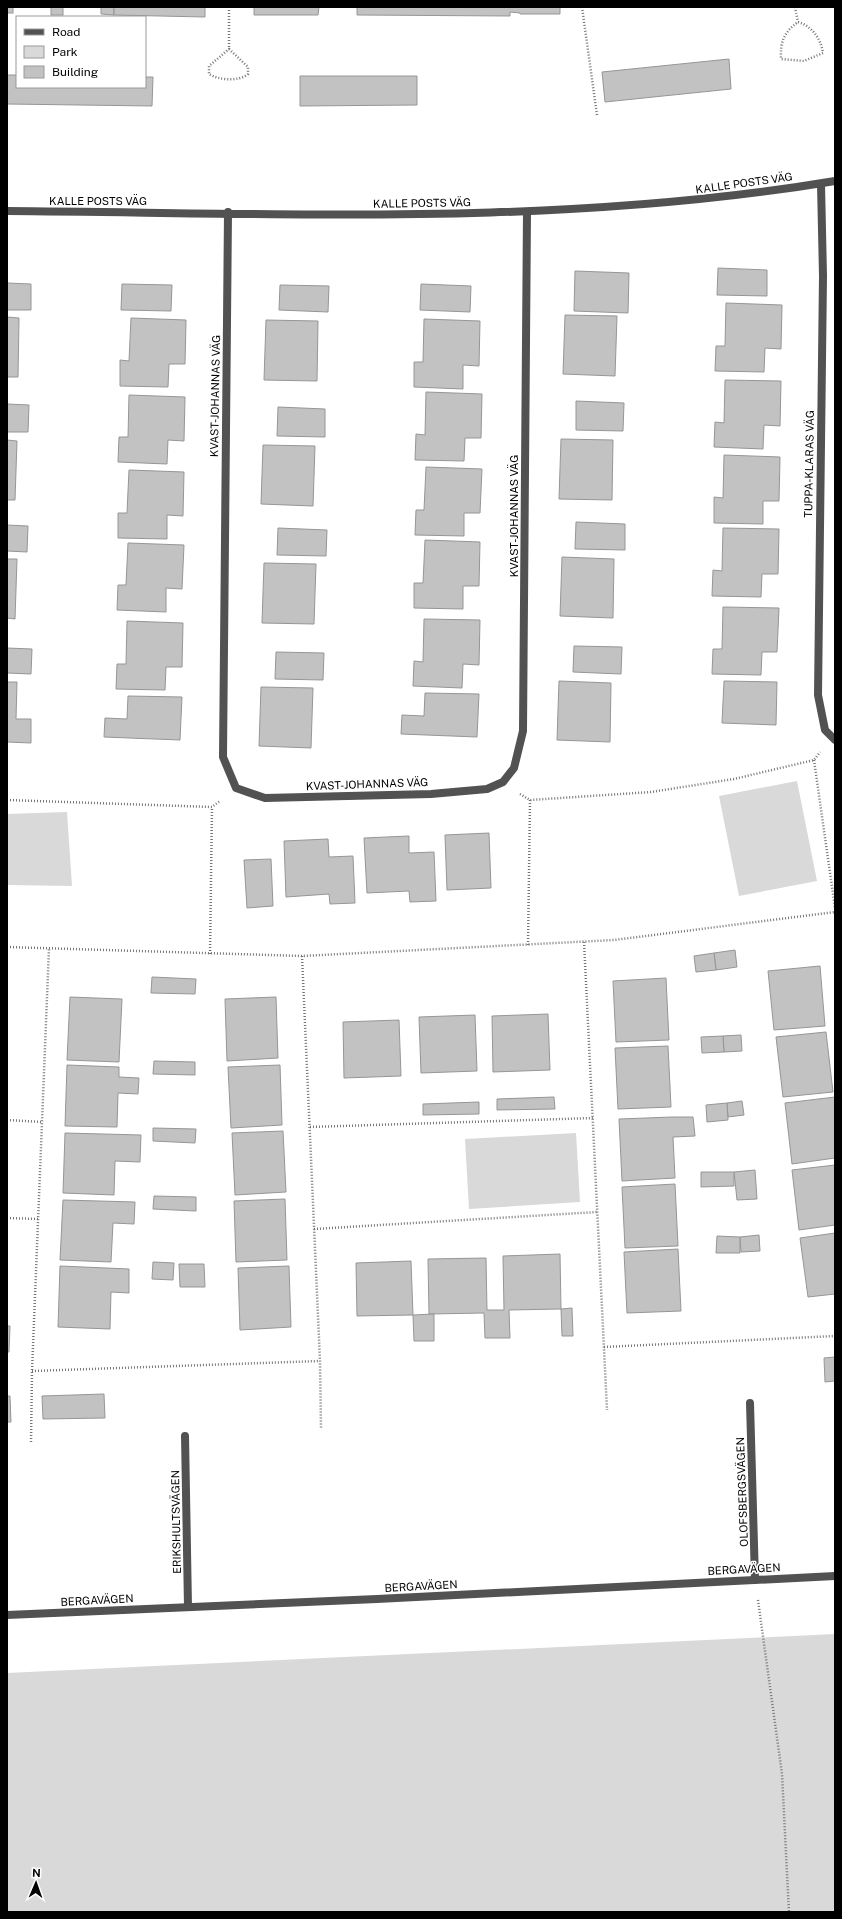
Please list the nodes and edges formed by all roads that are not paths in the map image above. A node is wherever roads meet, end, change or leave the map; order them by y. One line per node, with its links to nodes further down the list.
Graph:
1 (835, 181): 2 (street, KALLE POSTS VÄG)
2 (821, 184): 5 (street, KALLE POSTS VÄG); 6 (street, TUPPA-KLARAS VÄG)
3 (7, 211): 4 (street, KALLE POSTS VÄG)
4 (228, 212): 5 (street, KALLE POSTS VÄG); 5 (street, KVAST-JOHANNAS VÄG)
5 (527, 212)
6 (835, 740)
7 (750, 1403): 10 (street, OLOFSBERGSVÄGEN)
8 (185, 1436): 11 (street, ERIKSHULTSVÄGEN)
9 (835, 1576): 10 (street, BERGAVÄGEN)
10 (755, 1580): 11 (street, BERGAVÄGEN)
11 (188, 1607): 12 (street, BERGAVÄGEN)
12 (7, 1615)

